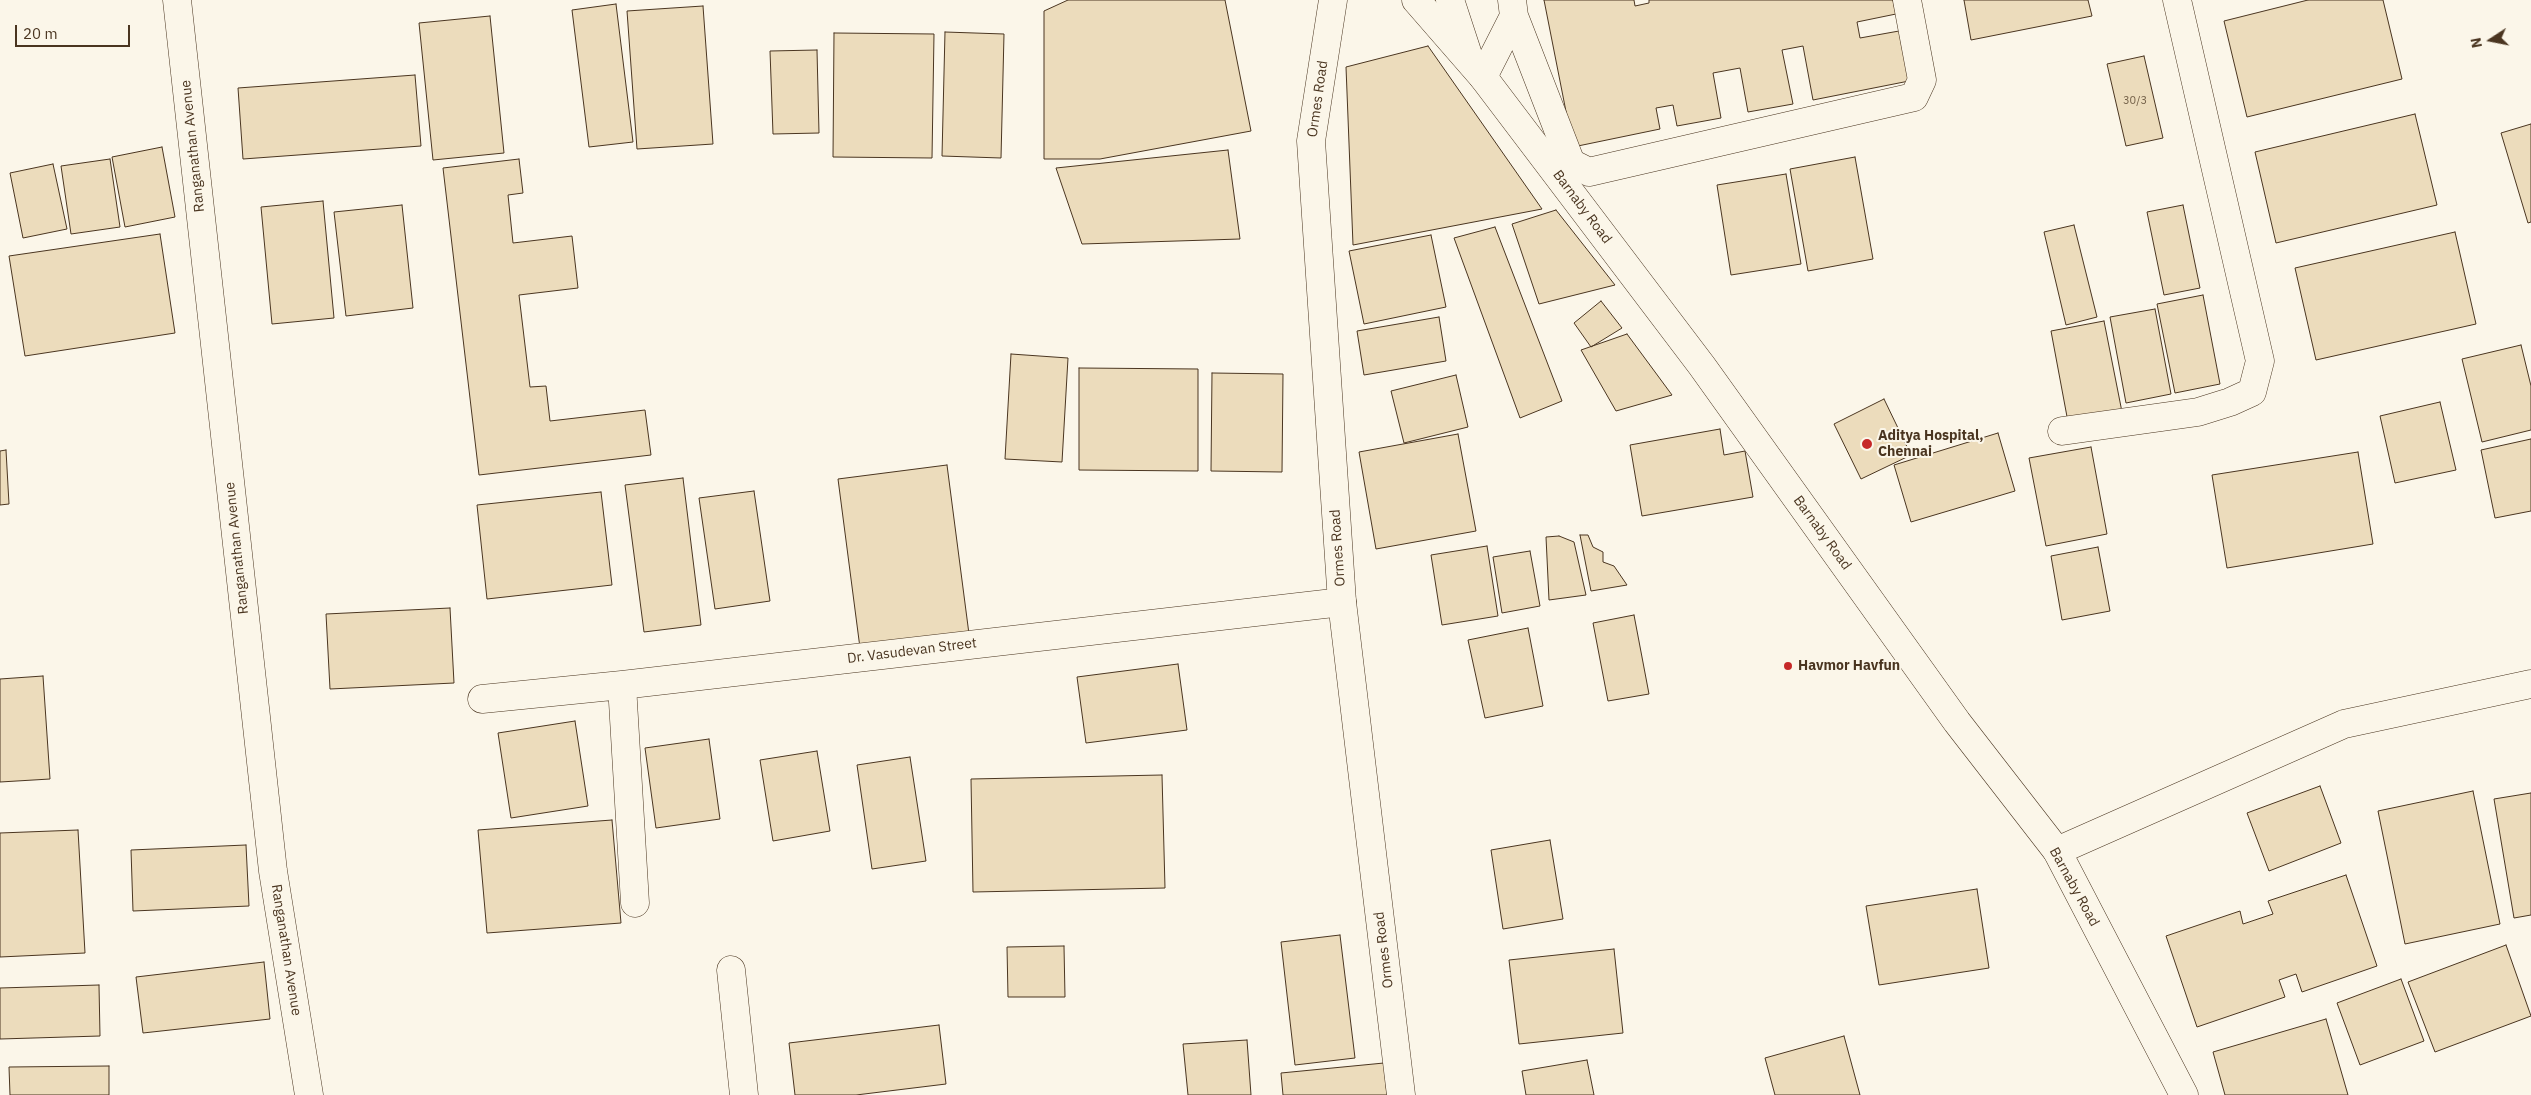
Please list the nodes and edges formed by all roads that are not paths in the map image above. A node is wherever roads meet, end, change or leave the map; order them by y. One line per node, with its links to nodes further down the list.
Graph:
1 (176, 0): 17 (street, Ranganathan Avenue)
2 (1333, 0): 10 (street, Ormes Road)
3 (1416, 0): 8 (street, Barnaby Road)
4 (1450, 0): 8 (street)
5 (1907, 0): 7 (street)
6 (2177, 0): 9 (street)
7 (1513, 8): 8 (street)
8 (1477, 69): 14 (street, Barnaby Road)
9 (2062, 430)
10 (1342, 602): 12 (street, Dr. Vasudevan Street); 19 (street, Ormes Road)
11 (2531, 684): 14 (street)
12 (622, 685): 13 (street, Dr. Vasudevan Street); 15 (street)
13 (482, 699)
14 (2057, 851): 20 (street, Barnaby Road)
15 (635, 903)
16 (731, 970): 18 (street)
17 (309, 1095)
18 (744, 1095)
19 (1401, 1095)
20 (2184, 1095)

